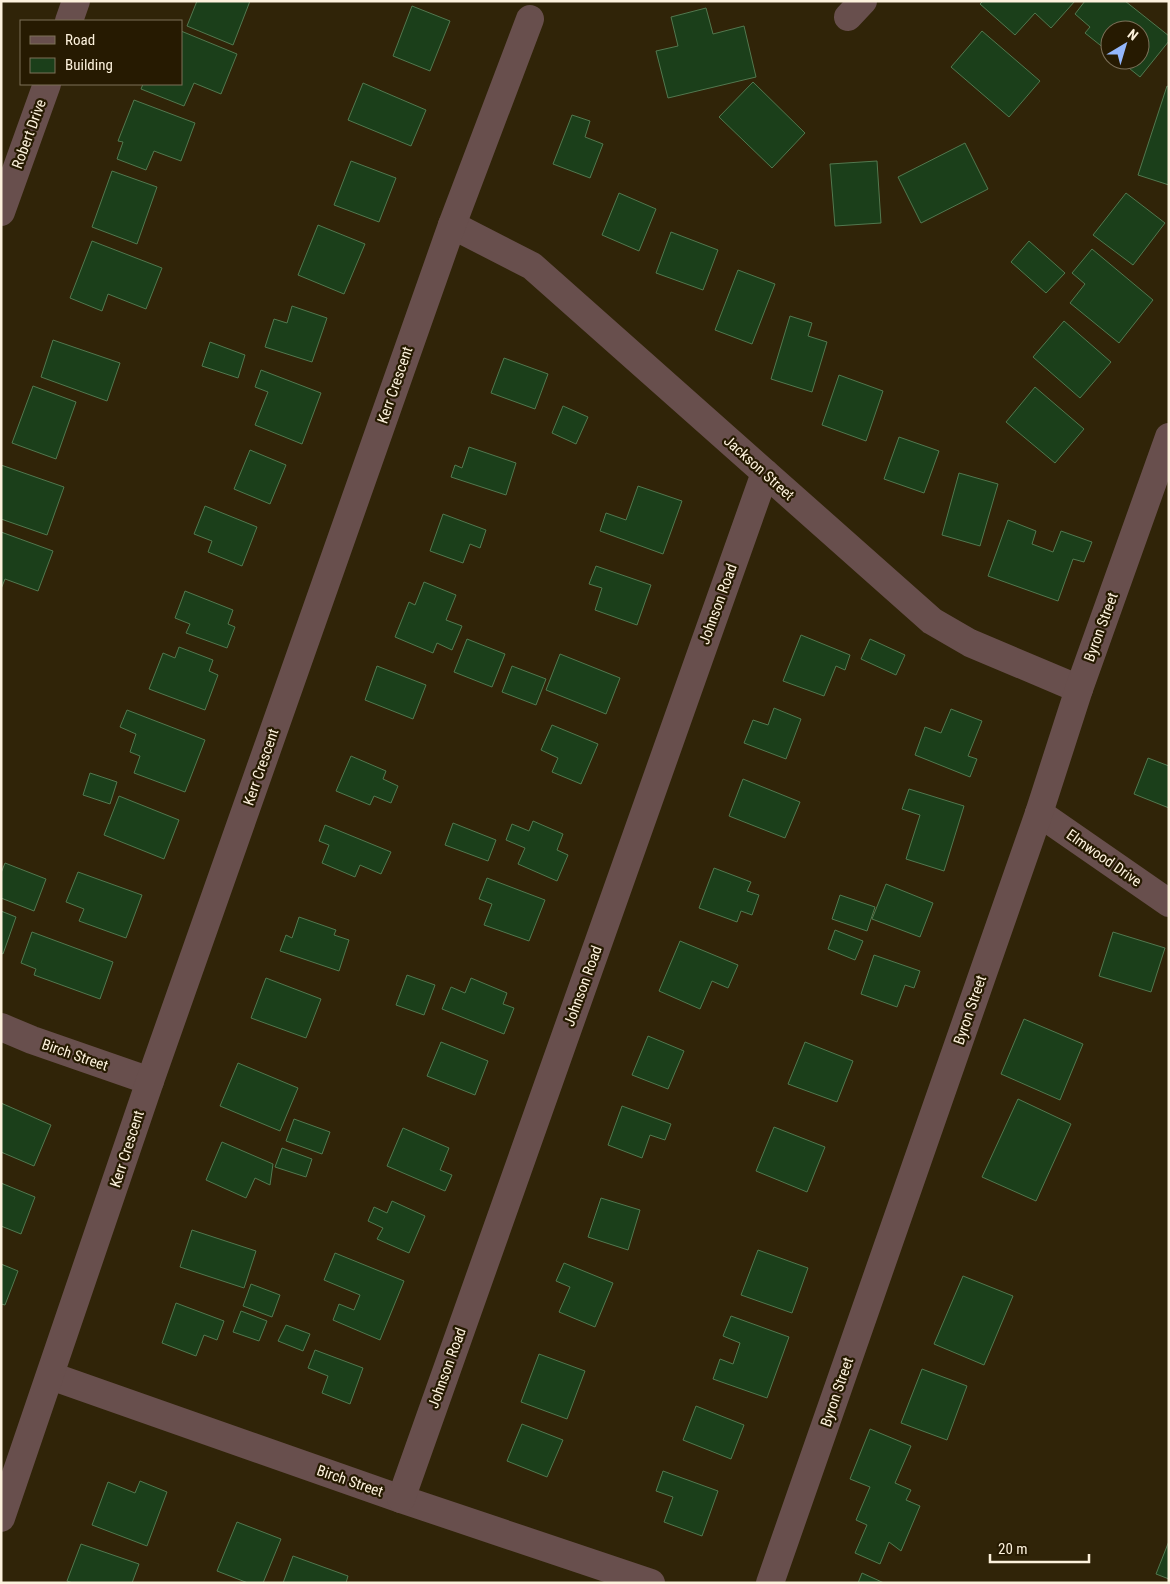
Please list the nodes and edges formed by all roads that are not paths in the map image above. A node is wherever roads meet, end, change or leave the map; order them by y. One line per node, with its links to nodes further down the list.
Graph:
1 (76, 1): 3 (street)
2 (530, 19): 6 (street, Kerr Crescent)
3 (69, 20)
4 (47, 85): 5 (street, Robert Drive)
5 (1, 212)
6 (452, 225): 8 (street, Jackson Street); 13 (street, Kerr Crescent)
7 (1168, 441): 9 (street, Byron Street)
8 (765, 473): 9 (street, Jackson Street); 15 (street, Johnson Road)
9 (1079, 689): 10 (street, Byron Street)
10 (1039, 813): 11 (street, Elmwood Drive); 18 (street, Byron Street)
11 (1169, 903)
12 (1, 1026): 13 (street, Birch Street)
13 (150, 1081): 14 (street, Kerr Crescent)
14 (51, 1376): 15 (street, Birch Street); 16 (street, Kerr Crescent)
15 (401, 1499): 17 (street, Birch Street)
16 (1, 1518)
17 (650, 1583)
18 (770, 1583)

